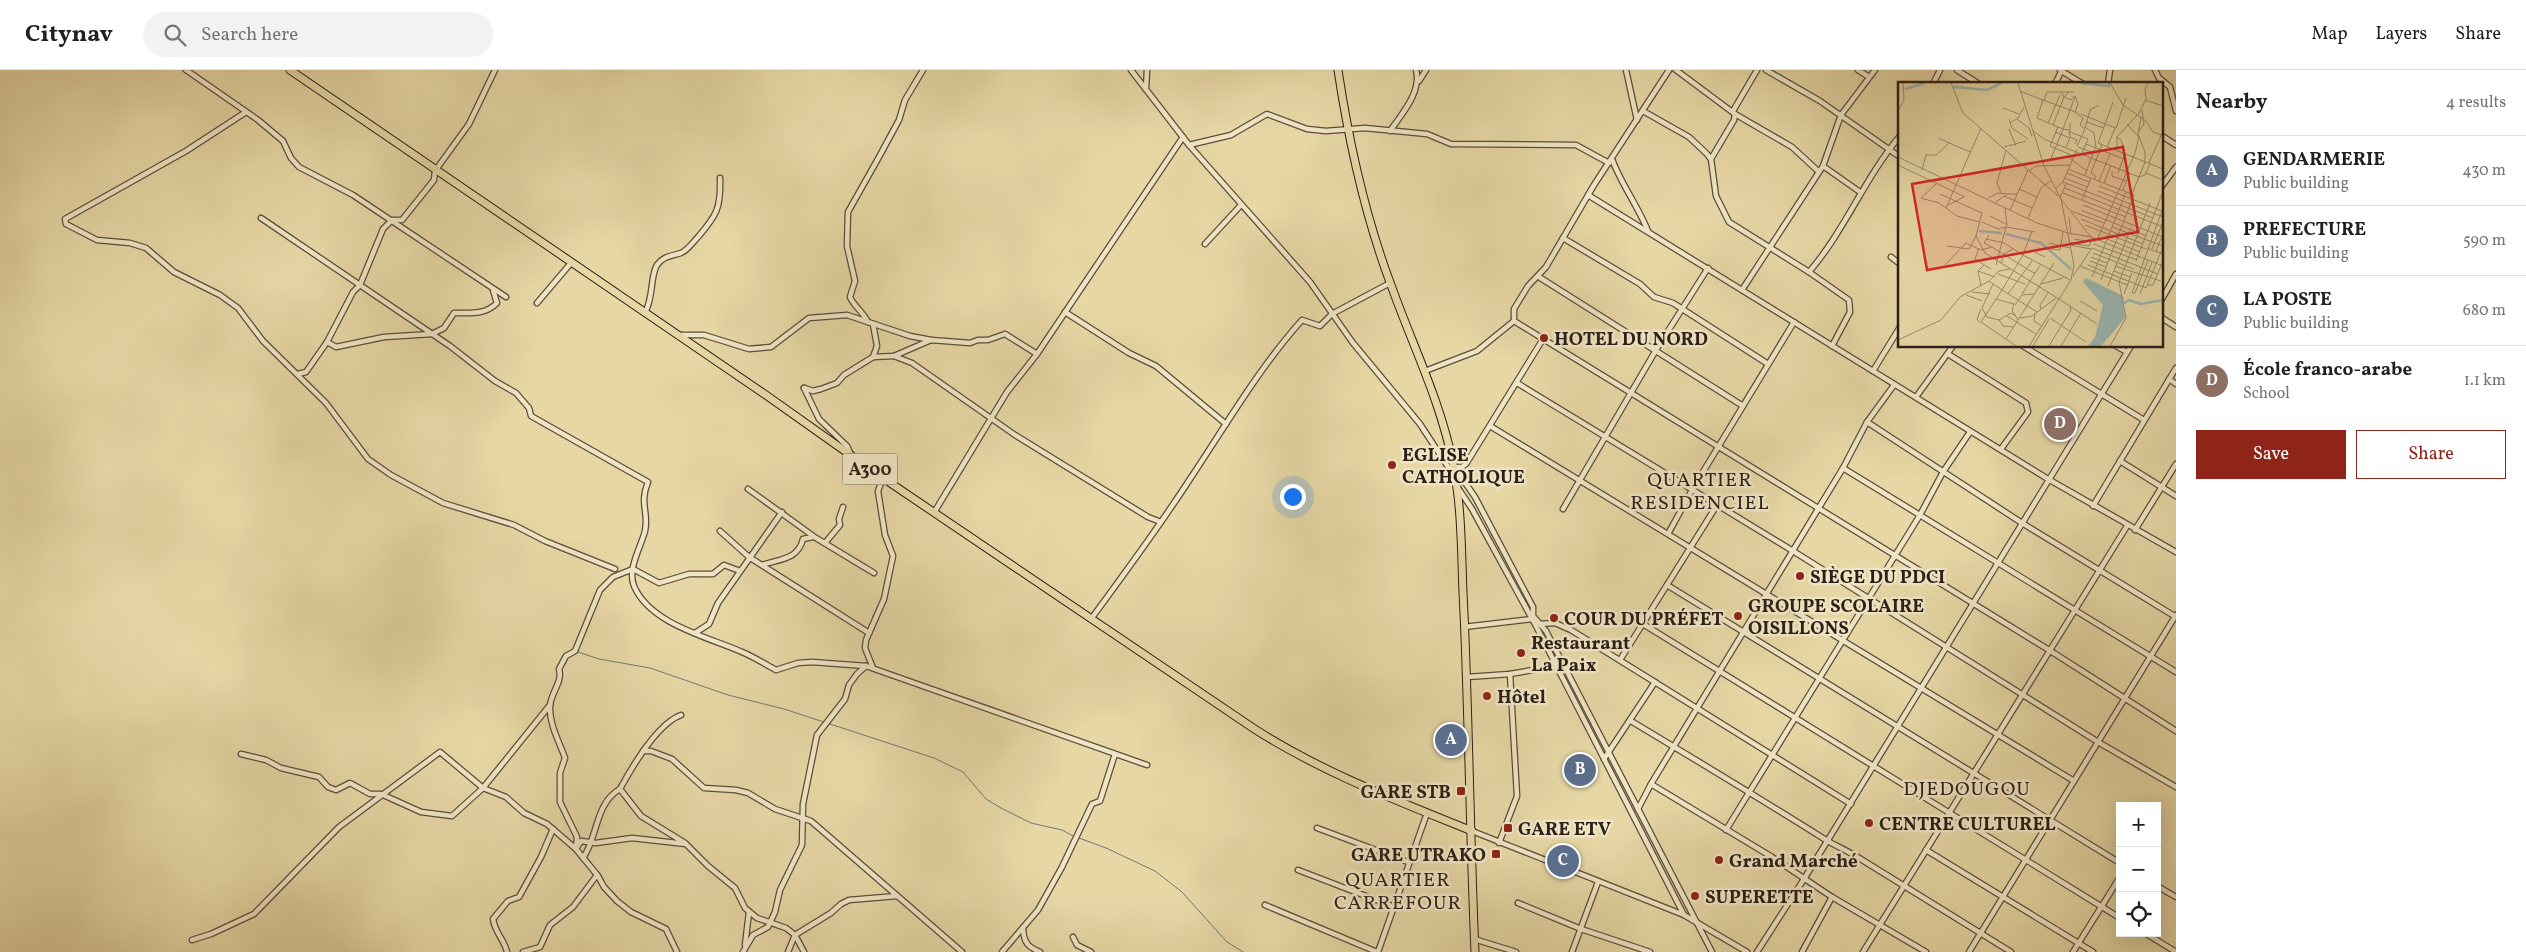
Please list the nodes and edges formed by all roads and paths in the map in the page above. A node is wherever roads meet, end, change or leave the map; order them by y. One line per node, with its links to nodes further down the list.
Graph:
1 (186, 70): 34 (street)
2 (290, 70): 52 (highway, A300)
3 (495, 70): 52 (street)
4 (923, 70): 86 (street)
5 (1131, 70): 31 (street)
6 (1147, 70): 31 (street)
7 (1338, 70): 38 (highway)
8 (1416, 70): 30 (street)
9 (1426, 70): 30 (street)
10 (1626, 70): 37 (street)
11 (1660, 70): 22 (street)
12 (1669, 70): 22 (street)
13 (1676, 70): 35 (street)
14 (1757, 70): 35 (street)
15 (1766, 70): 36 (street)
16 (1858, 70): 23 (street)
17 (1875, 70): 23 (street)
18 (1940, 70): 24 (street)
19 (1956, 70): 25 (street)
20 (2061, 70): 26 (street); 27 (street)
21 (2155, 70): 28 (street)
22 (1665, 75): 32 (street)
23 (1869, 77): 36 (street)
24 (1933, 82)
25 (1976, 82)
26 (2056, 82)
27 (2080, 82)
28 (2163, 82)
29 (2164, 83): 33 (street)
30 (1417, 85): 39 (street)
31 (1146, 88): 40 (street)
32 (1643, 111): 37 (street); 48 (street)
33 (2176, 111)
34 (246, 112): 60 (street); 109 (street)
35 (1734, 112): 48 (street); 53 (street)
36 (1841, 115): 45 (street); 50 (street)
37 (1637, 120): 47 (street)
38 (1347, 128): 39 (street); 43 (street); 72 (highway)
39 (1390, 131): 49 (street)
40 (1183, 137): 43 (street); 80 (street)
41 (2164, 137): 44 (street)
42 (1898, 138): 45 (street)
43 (1189, 145): 58 (street)
44 (2176, 145)
45 (1888, 150): 46 (street); 56 (street)
46 (1898, 156)
47 (1612, 158): 49 (street); 61 (street)
48 (1711, 159): 64 (street)
49 (1609, 164): 57 (street)
50 (1823, 166): 53 (street); 56 (street)
51 (2176, 167): 55 (street)
52 (435, 171): 60 (street); 67 (highway, A300)
53 (1818, 171): 64 (street)
54 (720, 178): 81 (street)
55 (2164, 183)
56 (1860, 192): 69 (street)
57 (1588, 195): 61 (street); 62 (street)
58 (1241, 205): 63 (street); 82 (street)
59 (261, 218): 73 (street)
60 (392, 220): 73 (street); 74 (street)
61 (1648, 232): 68 (street)
62 (1563, 238): 71 (street); 79 (street)
63 (1205, 244)
64 (1769, 249): 69 (street); 75 (street)
65 (1891, 257): 66 (street)
66 (1898, 262)
67 (571, 263): 78 (street); 81 (highway, A300)
68 (1708, 268): 75 (street); 79 (street)
69 (1809, 272): 94 (street)
70 (2176, 274): 76 (street)
71 (1538, 276): 84 (street); 99 (street)
72 (1390, 283): 82 (street); 107 (highway)
73 (360, 285): 89 (street); 93 (street)
74 (493, 288): 77 (street); 89 (street)
75 (1742, 290): 85 (street)
76 (2164, 295)
77 (506, 297)
78 (537, 303)
79 (1682, 309): 99 (street); 105 (street)
80 (1065, 312): 101 (street); 121 (street)
81 (645, 313): 90 (highway, A300)
82 (1332, 314): 121 (street); 136 (street)
83 (2164, 319): 87 (street)
84 (1514, 321): 91 (street); 107 (street)
85 (1794, 322): 94 (street); 105 (street)
86 (871, 323): 90 (street); 92 (street); 104 (street)
87 (2176, 327)
88 (1898, 330): 108 (street)
89 (432, 334): 93 (street); 165 (street)
90 (676, 335): 127 (highway, A300)
91 (1543, 339): 111 (street); 115 (street)
92 (931, 340): 101 (street); 103 (street)
93 (326, 342): 109 (street)
94 (1832, 346): 108 (street)
95 (1951, 348): 102 (street)
96 (2025, 348): 114 (street)
97 (2120, 348): 100 (street)
98 (2130, 348): 100 (street)
99 (1656, 350): 115 (street); 117 (street)
100 (2127, 352): 114 (street)
101 (1037, 354): 118 (street)
102 (1948, 354): 116 (street); 126 (street)
103 (894, 356): 104 (street); 118 (street)
104 (873, 357): 127 (street)
105 (1768, 364): 117 (street)
106 (2176, 368): 110 (street)
107 (1425, 371): 130 (highway)
108 (1873, 371): 113 (street)
109 (298, 374): 164 (street)
110 (2169, 379): 112 (street); 119 (street)
111 (1517, 382): 122 (street); 124 (street)
112 (2176, 384)
113 (1894, 385): 116 (street); 120 (street)
114 (2102, 393): 119 (street); 134 (street)
115 (1632, 394): 124 (street); 125 (street)
116 (1916, 397): 123 (street)
117 (1743, 406): 125 (street)
118 (991, 419): 146 (street); 149 (street)
119 (2144, 420): 128 (street)
120 (1867, 422): 131 (street); 132 (street)
121 (1226, 424): 149 (street)
122 (1490, 426): 130 (street); 135 (street)
123 (1970, 432): 126 (street); 132 (street)
124 (1606, 438): 135 (street); 139 (street)
125 (1718, 446): 139 (street); 144 (street)
126 (2001, 449): 134 (street)
127 (851, 455): 133 (highway, A300)
128 (2120, 461): 137 (street); 142 (street)
129 (2176, 464): 137 (street)
130 (1454, 467): 136 (highway); 177 (street)
131 (1843, 468): 144 (street); 148 (street)
132 (1943, 472): 148 (street); 150 (street)
133 (883, 478): 146 (highway, A300); 182 (street)
134 (2048, 479): 142 (street); 150 (street)
135 (1578, 480): 145 (street); 154 (street)
136 (1456, 483): 176 (street); 179 (highway)
137 (2162, 487): 140 (street); 152 (street)
138 (748, 489): 147 (street)
139 (1692, 490): 141 (street); 154 (street)
140 (2176, 496)
141 (1717, 505): 157 (street); 158 (street)
142 (2093, 506): 151 (street)
143 (843, 507): 156 (street)
144 (1819, 507): 158 (street); 160 (street)
145 (1563, 509)
146 (935, 511): 175 (highway, A300)
147 (782, 512): 155 (street); 161 (street)
148 (1920, 515): 160 (street); 162 (street)
149 (1161, 522): 175 (street)
150 (2022, 523): 162 (street); 167 (street)
151 (2126, 526): 152 (street); 167 (street)
152 (2135, 530): 159 (street)
153 (720, 531): 161 (street)
154 (1668, 534): 157 (street)
155 (816, 538): 156 (street); 163 (street)
156 (825, 543): 168 (street)
157 (1691, 548): 169 (street); 170 (street)
158 (1793, 551): 170 (street); 171 (street)
159 (2176, 552)
160 (1894, 554): 171 (street); 172 (street)
161 (749, 557): 163 (street); 166 (street)
162 (1997, 562): 172 (street); 173 (street)
163 (762, 565): 182 (street)
164 (615, 569)
165 (633, 569): 166 (street); 183 (street); 201 (street)
166 (740, 571): 183 (street)
167 (2097, 571): 173 (street); 174 (street)
168 (874, 573)
169 (1667, 585): 178 (street); 181 (street)
170 (1766, 594): 181 (street); 184 (street)
171 (1868, 598): 184 (street); 185 (street)
172 (1973, 603): 185 (street); 186 (street)
173 (2073, 610): 186 (street); 187 (street)
174 (2176, 616): 187 (street)
175 (1091, 619): 229 (highway, A300)
176 (1532, 619): 179 (street); 180 (street)
177 (1542, 623): 180 (street); 188 (street); 212 (street)
178 (1643, 624): 188 (street); 192 (street)
179 (1464, 626): 195 (highway)
180 (1536, 626): 190 (street)
181 (1744, 631): 192 (street); 196 (street)
182 (869, 632): 191 (street)
183 (695, 633): 189 (street)
184 (1844, 640): 196 (street); 198 (street)
185 (1946, 647): 198 (street); 199 (street)
186 (2049, 650): 199 (street); 200 (street)
187 (2151, 656): 193 (street); 200 (street)
188 (1620, 660): 197 (street)
189 (866, 666): 191 (street); 231 (street)
190 (1556, 666): 194 (street); 216 (street)
191 (873, 668): 214 (street)
192 (1720, 671): 202 (street); 204 (street)
193 (2176, 672)
194 (1510, 674): 195 (street); 239 (street)
195 (1467, 677): 236 (highway)
196 (1820, 678): 204 (street); 206 (street)
197 (1655, 682): 202 (street); 205 (street)
198 (1921, 687): 206 (street); 208 (street)
199 (2024, 694): 208 (street); 209 (street)
200 (2125, 699): 207 (street); 209 (street)
201 (550, 705): 223 (street); 241 (street)
202 (1697, 708): 210 (street); 215 (street)
203 (681, 715): 211 (street)
204 (1795, 718): 215 (street); 218 (street)
205 (1631, 721): 210 (street); 212 (street)
206 (1897, 727): 218 (street); 219 (street)
207 (2176, 730)
208 (1998, 735): 219 (street); 220 (street)
209 (2098, 742): 220 (street); 222 (street)
210 (1675, 747): 221 (street); 226 (street)
211 (643, 751): 224 (street); 231 (street)
212 (1610, 752): 216 (street); 228 (street)
213 (241, 754): 225 (street)
214 (1115, 754): 217 (street); 268 (street)
215 (1772, 755): 226 (street); 227 (street)
216 (1604, 759): 263 (street)
217 (1147, 765)
218 (1874, 766): 227 (street); 230 (street)
219 (1974, 775): 230 (street); 232 (street)
220 (2074, 781): 232 (street)
221 (1651, 784): 228 (street); 235 (street)
222 (2176, 786)
223 (483, 788): 225 (street); 225 (street); 234 (street)
224 (620, 789): 238 (street); 240 (street)
225 (381, 794): 275 (street)
226 (1749, 794): 235 (street); 237 (street)
227 (1851, 804): 237 (street)
228 (1638, 809): 265 (street)
229 (1427, 813): 236 (highway, A300); 246 (street)
230 (1949, 814): 242 (street); 244 (street)
231 (802, 816): 254 (street); 266 (street)
232 (2049, 821): 244 (street); 245 (street)
233 (1318, 828): 246 (street)
234 (553, 830): 241 (street); 280 (street)
235 (1726, 830): 249 (street)
236 (1472, 831): 239 (street); 274 (highway)
237 (1828, 841): 249 (street); 252 (street)
238 (590, 842): 240 (street); 241 (street); 243 (street)
239 (1499, 843): 250 (street)
240 (686, 844): 262 (street)
241 (576, 849): 243 (street)
242 (1926, 850): 252 (street); 255 (street)
243 (583, 858): 248 (street)
244 (2024, 860): 255 (street); 261 (street)
245 (2116, 861)
246 (1408, 862): 260 (street)
247 (1298, 870): 260 (street)
248 (597, 875): 281 (street); 282 (street)
249 (1804, 879): 256 (street); 297 (street)
250 (1598, 882): 263 (street); 269 (street)
251 (2116, 884): 261 (street)
252 (1904, 887): 267 (street); 270 (street)
253 (2161, 888): 257 (street)
254 (897, 896): 271 (street); 285 (street)
255 (2003, 896): 270 (street); 276 (street)
256 (1832, 897): 267 (street); 298 (street)
257 (2176, 897)
258 (1518, 903): 269 (street)
259 (1265, 905): 290 (street)
260 (1392, 906): 290 (street)
261 (2102, 907): 264 (street); 276 (street)
262 (749, 912): 266 (street); 278 (street)
263 (1684, 916): 265 (street)
264 (2116, 916)
265 (1694, 920): 279 (street); 295 (street)
266 (770, 922): 271 (street); 278 (street)
267 (1881, 924): 299 (street); 300 (street)
268 (1023, 929): 286 (street); 287 (street)
269 (1581, 929): 293 (street); 294 (street)
270 (1981, 934): 301 (street); 302 (street)
271 (795, 935): 283 (street); 284 (street)
272 (1073, 937): 277 (street)
273 (2152, 937): 305 (street)
274 (1474, 939): 291 (highway); 292 (street)
275 (192, 940)
276 (2078, 943): 303 (street); 304 (street)
277 (1077, 945): 288 (street); 289 (street)
278 (744, 950)
279 (1739, 950): 296 (street)
280 (507, 952)
281 (523, 952)
282 (677, 952)
283 (788, 952)
284 (804, 952)
285 (962, 952)
286 (1002, 952)
287 (1040, 952)
288 (1076, 952)
289 (1091, 952)
290 (1378, 952)
291 (1474, 952)
292 (1516, 952)
293 (1572, 952)
294 (1650, 952)
295 (1712, 952)
296 (1747, 952)
297 (1756, 952)
298 (1802, 952)
299 (1863, 952)
300 (1926, 952)
301 (1969, 952)
302 (2011, 952)
303 (2073, 952)
304 (2093, 952)
305 (2176, 952)

